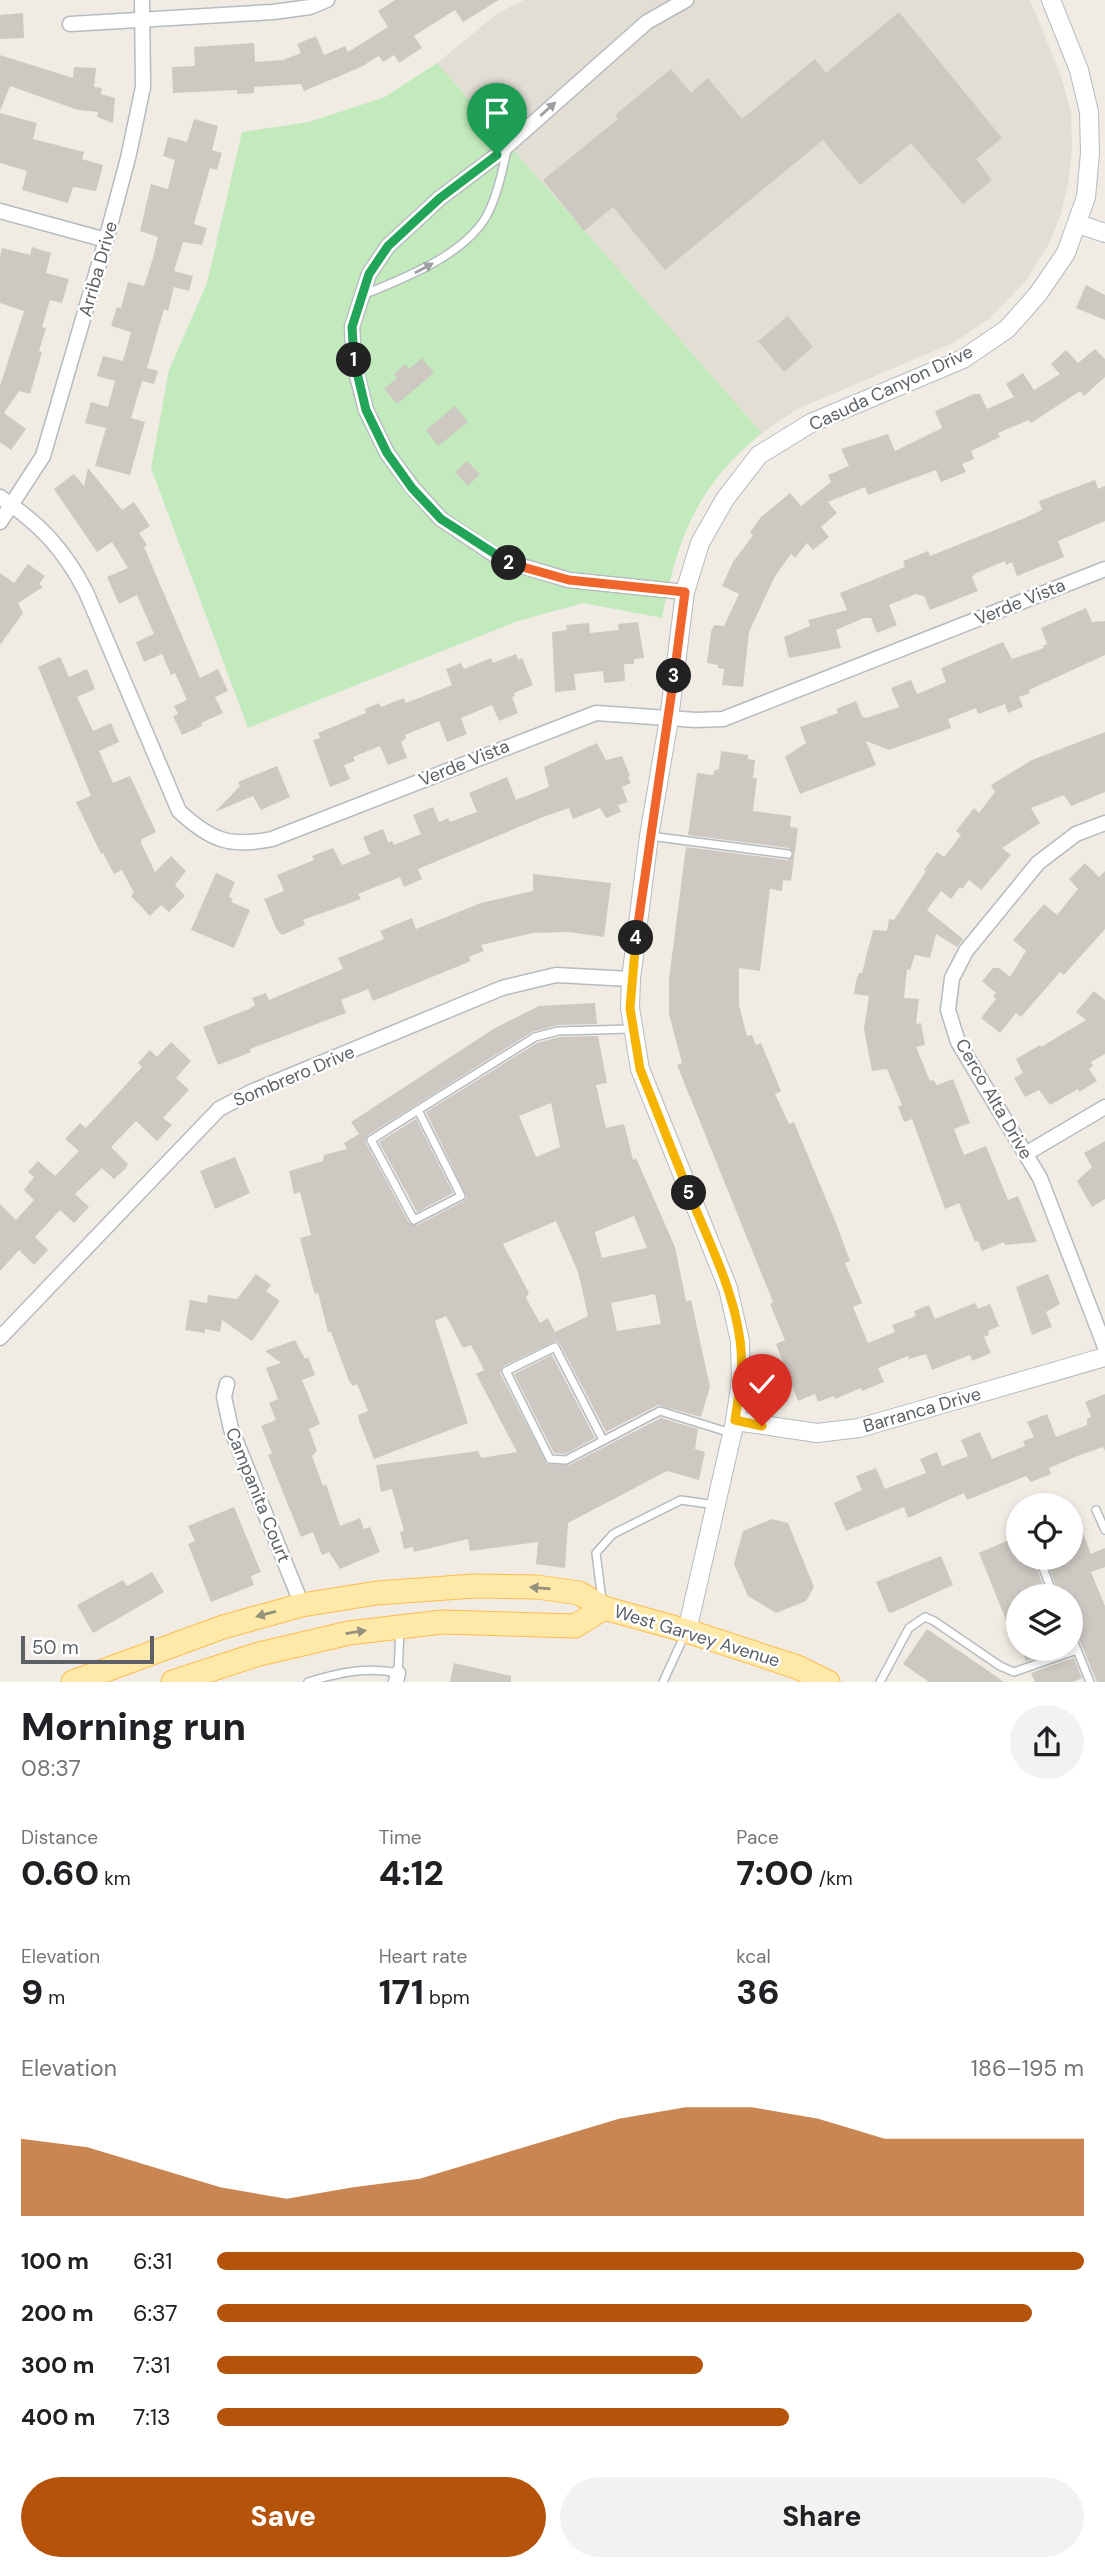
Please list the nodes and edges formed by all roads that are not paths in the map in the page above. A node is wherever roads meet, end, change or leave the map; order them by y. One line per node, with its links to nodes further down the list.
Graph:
1 (142, 0): 5 (street, Arriba Drive)
2 (327, 0): 5 (street)
3 (686, 0): 7 (street, one-way to 3)
4 (1051, 0): 9 (street, Casuda Canyon Drive)
5 (144, 18): 6 (street); 11 (street, Arriba Drive)
6 (70, 24)
7 (509, 144): 12 (street); 12 (lane, one-way to 7)
8 (0, 211): 11 (street)
9 (1078, 224): 10 (street); 16 (street, Casuda Canyon Drive)
10 (1105, 233)
11 (106, 240): 13 (street, Arriba Drive)
12 (362, 296): 16 (street)
13 (6, 501): 14 (street, Arriba Drive); 17 (street, Verde Vista)
14 (0, 522)
15 (1105, 569): 17 (street, Verde Vista)
16 (685, 592): 17 (street, Casuda Canyon Drive)
17 (669, 719): 19 (street, Casuda Canyon Drive)
18 (1105, 823): 25 (street, Cerco Alta Drive)
19 (649, 836): 20 (lane); 21 (street, Casuda Canyon Drive)
20 (788, 854)
21 (631, 979): 22 (street, Casuda Canyon Drive); 26 (street, Sombrero Drive)
22 (632, 1028): 24 (lane); 30 (street, Casuda Canyon Drive)
23 (1105, 1107): 25 (street)
24 (418, 1110): 24 (lane)
25 (1027, 1153): 27 (street, Cerco Alta Drive)
26 (0, 1338)
27 (1105, 1347)
28 (1105, 1357): 30 (street, Barranca Drive)
29 (227, 1384): 35 (street, Campanita Court)
30 (733, 1427): 31 (lane); 32 (street, Casuda Canyon Drive)
31 (603, 1440): 31 (lane)
32 (715, 1506): 36 (lane); 38 (street, Casuda Canyon Drive)
33 (1096, 1510): 34 (lane)
34 (1105, 1530)
35 (302, 1605): 36 (main road, West Garvey Avenue, one-way to 35); 42 (main road, West Garvey Avenue, one-way to 42)
36 (604, 1608): 37 (main road, West Garvey Avenue); 38 (main road, West Garvey Avenue)
37 (401, 1626): 41 (lane); 43 (main road, West Garvey Avenue, one-way to 37)
38 (687, 1631): 45 (lane); 46 (main road, West Garvey Avenue)
39 (1046, 1661): 47 (lane)
40 (1081, 1661): 48 (lane)
41 (397, 1677): 44 (lane)
42 (73, 1682)
43 (173, 1682)
44 (308, 1682)
45 (663, 1682)
46 (828, 1682)
47 (880, 1682)
48 (1090, 1682)

